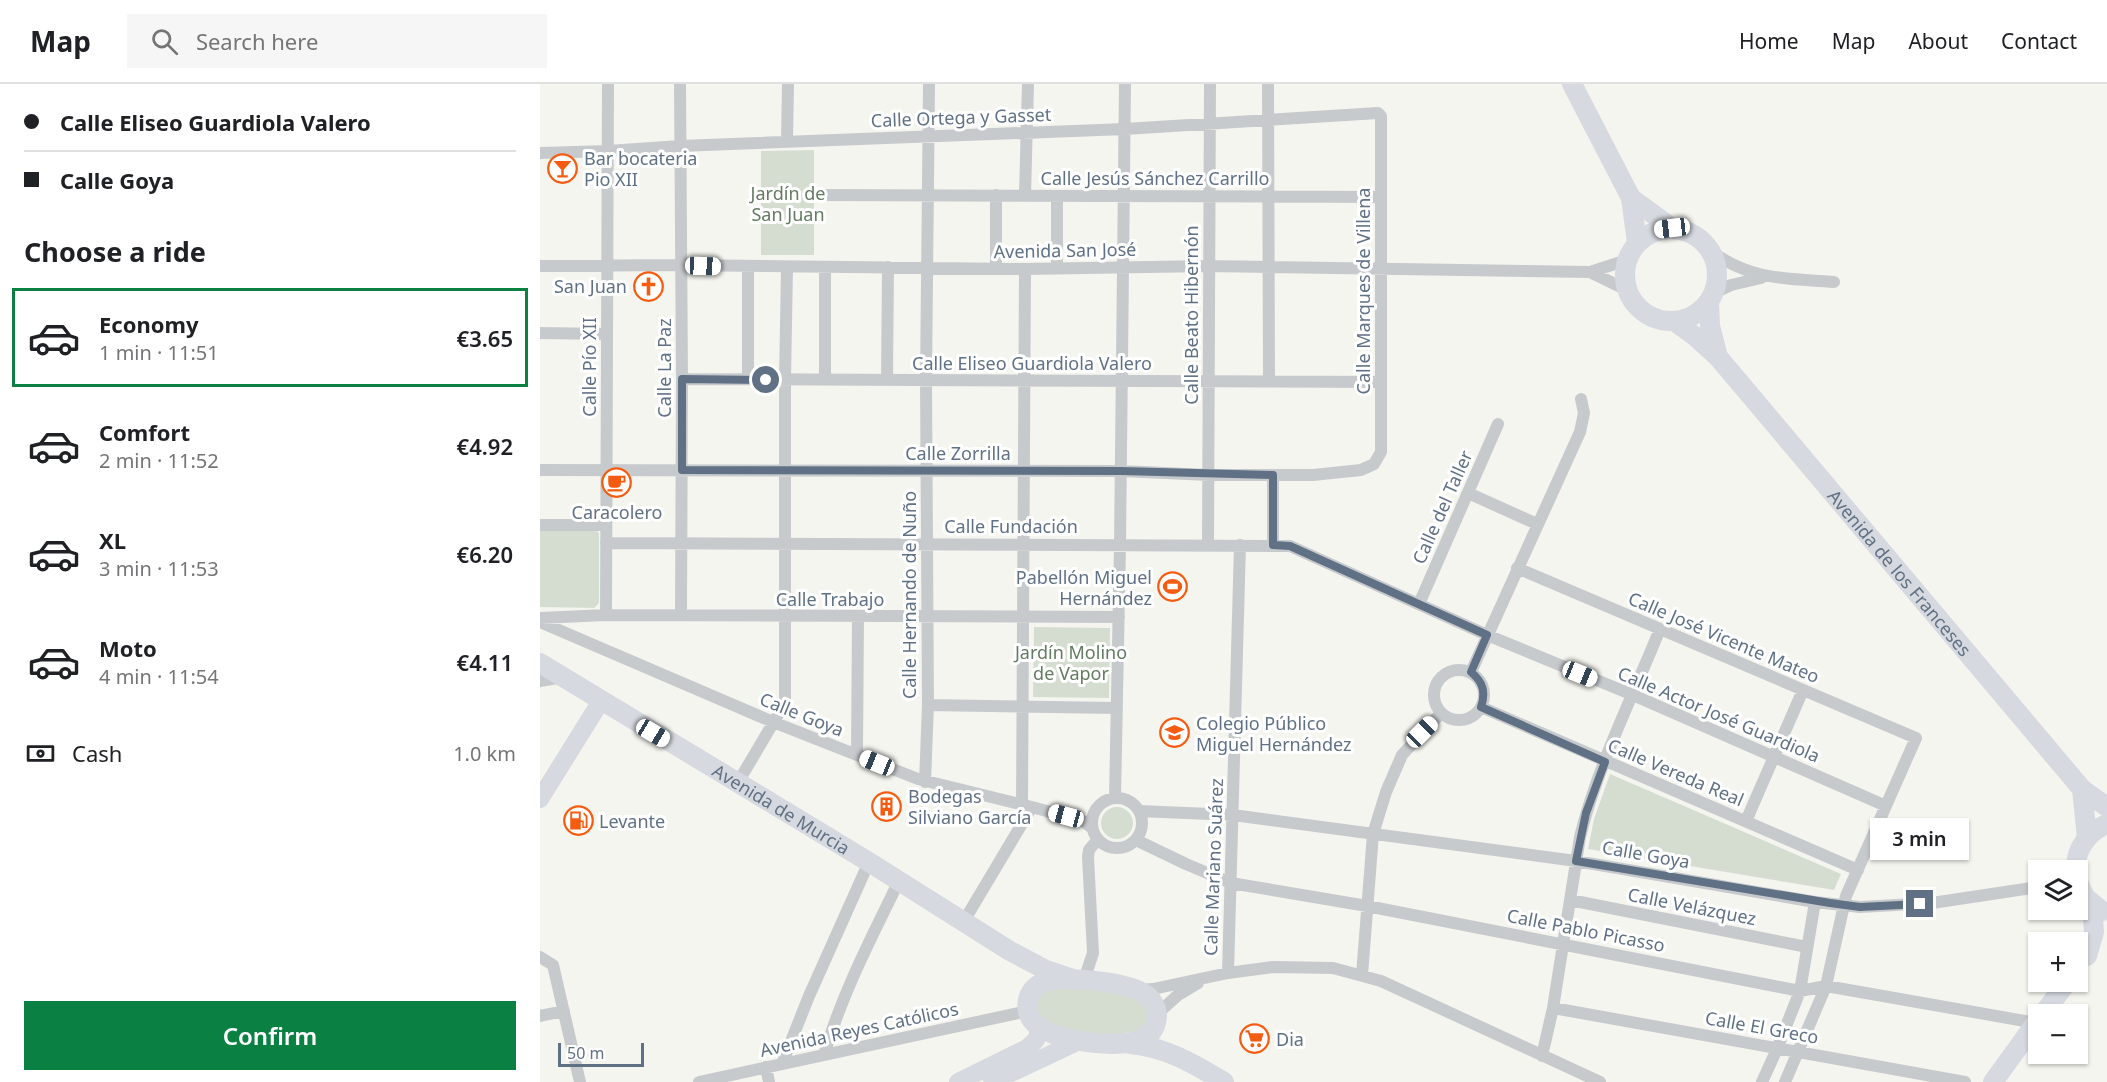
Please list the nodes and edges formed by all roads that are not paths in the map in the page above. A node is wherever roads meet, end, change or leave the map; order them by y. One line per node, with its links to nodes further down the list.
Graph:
1 (608, 84): 18 (street, Calle Pío XII)
2 (680, 84): 17 (street, Calle La Paz)
3 (788, 84): 16 (street)
4 (929, 84): 15 (street, Calle Hernando de Nuño)
5 (1028, 84): 14 (street)
6 (1125, 84): 13 (street)
7 (1210, 84): 12 (street, Calle Beato Hibernón)
8 (1268, 84): 11 (street)
9 (1572, 84): 29 (main road)
10 (1381, 116): 11 (street, Calle Ortega y Gasset); 28 (street, Calle Marques de Villena)
11 (1268, 120): 12 (street, Calle Ortega y Gasset); 27 (street)
12 (1210, 122): 13 (street, Calle Ortega y Gasset); 26 (street, Calle Beato Hibernón)
13 (1125, 129): 14 (street, Calle Ortega y Gasset); 25 (street)
14 (1026, 133): 15 (street, Calle Ortega y Gasset); 23 (street)
15 (929, 137): 16 (street, Calle Ortega y Gasset); 21 (street, Calle Hernando de Nuño)
16 (787, 141): 17 (street, Calle Ortega y Gasset)
17 (680, 146): 18 (street, Calle Ortega y Gasset); 34 (street, Calle La Paz)
18 (608, 151): 19 (street, Calle Ortega y Gasset); 33 (street, Calle Pío XII)
19 (540, 153)
20 (818, 195): 21 (street, Calle Jesús Sánchez Carrillo)
21 (929, 195): 22 (street, Calle Jesús Sánchez Carrillo); 41 (street, Calle Hernando de Nuño)
22 (996, 195): 23 (street, Calle Jesús Sánchez Carrillo); 44 (street)
23 (1025, 195): 24 (street, Calle Jesús Sánchez Carrillo)
24 (1057, 196): 25 (street, Calle Jesús Sánchez Carrillo); 45 (street)
25 (1124, 196): 26 (street, Calle Jesús Sánchez Carrillo); 42 (street)
26 (1211, 196): 27 (street, Calle Jesús Sánchez Carrillo); 36 (street, Calle Beato Hibernón)
27 (1267, 196): 28 (street, Calle Jesús Sánchez Carrillo); 43 (street)
28 (1381, 197): 47 (street, Calle Marques de Villena)
29 (1631, 198): 30 (main road); 31 (main road)
30 (1672, 228): 31 (main road); 32 (main road)
31 (1632, 252): 48 (street, Avenida San José); 51 (main road)
32 (1712, 252): 49 (street); 52 (main road)
33 (607, 265): 34 (street, Avenida San José); 35 (street, Avenida San José); 55 (street, Calle Pío XII)
34 (681, 265): 37 (street, Avenida San José); 57 (street, Calle La Paz)
35 (540, 266)
36 (1208, 266): 42 (street, Avenida San José); 43 (street, Avenida San José); 65 (street, Calle Beato Hibernón)
37 (748, 267): 38 (street, Avenida San José); 58 (street)
38 (787, 267): 39 (street, Avenida San José); 59 (street)
39 (825, 267): 40 (street, Avenida San José); 60 (street)
40 (888, 267): 41 (street, Avenida San José); 61 (street)
41 (926, 267): 44 (street, Avenida San José); 62 (street, Calle Hernando de Nuño)
42 (1123, 267): 45 (street, Avenida San José); 64 (street)
43 (1268, 267): 47 (street, Avenida San José); 66 (street)
44 (996, 268): 46 (street, Avenida San José)
45 (1057, 268): 46 (street, Avenida San José)
46 (1025, 269): 63 (street)
47 (1381, 269): 48 (street, Avenida San José); 67 (street, Calle Marques de Villena)
48 (1590, 272): 51 (street, Avenida San José)
49 (1767, 277): 50 (street); 52 (street)
50 (1834, 282)
51 (1627, 290): 53 (main road)
52 (1711, 297): 53 (main road); 56 (main road)
53 (1674, 321): 56 (main road, Avenida de los Franceses)
54 (540, 333): 55 (street)
55 (607, 334): 72 (street, Calle Pío XII)
56 (1718, 357): 124 (main road, Avenida de los Franceses)
57 (682, 379): 58 (street, Calle Eliseo Guardiola Valero); 73 (street, Calle La Paz)
58 (748, 380): 59 (street, Calle Eliseo Guardiola Valero)
59 (785, 380): 60 (street, Calle Eliseo Guardiola Valero); 74 (street)
60 (825, 380): 61 (street, Calle Eliseo Guardiola Valero)
61 (887, 380): 62 (street, Calle Eliseo Guardiola Valero)
62 (926, 380): 63 (street, Calle Eliseo Guardiola Valero); 75 (street, Calle Hernando de Nuño)
63 (1025, 381): 64 (street, Calle Eliseo Guardiola Valero); 77 (street)
64 (1121, 381): 65 (street, Calle Eliseo Guardiola Valero); 76 (street)
65 (1209, 381): 66 (street, Calle Eliseo Guardiola Valero); 78 (street, Calle Beato Hibernón)
66 (1269, 381): 67 (street, Calle Eliseo Guardiola Valero)
67 (1381, 382): 70 (street, Calle Marques de Villena)
68 (1581, 399): 81 (street)
69 (1498, 424): 80 (street, Calle del Taller)
70 (1374, 464): 79 (street, Calle Zorrilla)
71 (540, 470): 72 (street, Calle Zorrilla)
72 (606, 470): 73 (street, Calle Zorrilla); 83 (street, Calle Pío XII)
73 (682, 470): 74 (street, Calle Zorrilla); 85 (street, Calle La Paz)
74 (786, 471): 75 (street, Calle Zorrilla); 86 (street)
75 (927, 471): 77 (street, Calle Zorrilla); 87 (street, Calle Hernando de Nuño)
76 (1121, 471): 77 (street, Calle Zorrilla); 78 (street, Calle Zorrilla); 89 (street)
77 (1024, 472): 88 (street)
78 (1209, 475): 79 (street, Calle Zorrilla); 90 (street, Calle Beato Hibernón)
79 (1273, 475): 91 (street)
80 (1468, 493): 81 (street); 94 (street, Calle del Taller)
81 (1537, 524): 93 (street)
82 (540, 525): 83 (street)
83 (606, 525): 84 (street, Calle Pío XII)
84 (606, 543): 85 (street, Calle Fundación); 95 (street, Calle Pío XII)
85 (682, 543): 86 (street, Calle Fundación); 96 (street, Calle La Paz)
86 (786, 543): 87 (street, Calle Fundación); 97 (street)
87 (926, 544): 88 (street, Calle Fundación); 102 (street, Calle Hernando de Nuño)
88 (1024, 544): 89 (street, Calle Fundación); 99 (street)
89 (1120, 544): 90 (street, Calle Fundación); 100 (street)
90 (1208, 545): 92 (street, Calle Fundación)
91 (1273, 545): 92 (street, Calle Fundación); 94 (street, Calle Actor José Guardiola)
92 (1240, 546): 131 (street, Calle Mariano Suárez)
93 (1517, 568): 104 (street, Calle José Vicente Mateo); 105 (street)
94 (1419, 604): 105 (street, Calle Actor José Guardiola)
95 (606, 615): 96 (street, Calle Trabajo); 101 (street, Calle Trabajo)
96 (681, 615): 97 (street, Calle Trabajo)
97 (786, 616): 98 (street, Calle Trabajo); 118 (street)
98 (858, 617): 102 (street, Calle Trabajo); 119 (street)
99 (1024, 617): 100 (street, Calle Trabajo); 102 (street, Calle Trabajo); 114 (street)
100 (1119, 617): 116 (street)
101 (540, 618)
102 (927, 618): 113 (street, Calle Hernando de Nuño)
103 (540, 622): 118 (street, Calle Goya)
104 (1660, 629): 110 (street, Calle José Vicente Mateo); 111 (street)
105 (1487, 635): 107 (street); 111 (street, Calle Actor José Guardiola)
106 (540, 663): 108 (main road, Avenida de Murcia)
107 (1471, 672): 115 (street); 117 (street)
108 (563, 677): 109 (street); 112 (main road, Avenida de Murcia)
109 (540, 681)
110 (1803, 690): 120 (street); 128 (street, Calle José Vicente Mateo)
111 (1633, 695): 120 (street, Calle Actor José Guardiola); 121 (street)
112 (601, 701): 123 (main road, Avenida de Murcia); 126 (main road)
113 (928, 705): 114 (street); 122 (street, Calle Hernando de Nuño)
114 (1023, 707): 116 (street); 127 (street)
115 (1481, 707): 117 (street); 121 (street, Calle Vereda Real)
116 (1117, 708): 125 (street)
117 (1441, 713): 135 (street)
118 (773, 722): 119 (street, Calle Goya); 123 (street)
119 (857, 755): 122 (street, Calle Goya)
120 (1774, 757): 128 (street, Calle Actor José Guardiola); 132 (street)
121 (1605, 762): 132 (street, Calle Vereda Real); 139 (street)
122 (925, 782): 127 (street, Calle Goya)
123 (737, 784): 140 (main road, Avenida de Murcia)
124 (2082, 789): 129 (main road, Avenida de los Franceses); 136 (main road)
125 (1115, 798): 130 (street); 134 (street)
126 (540, 799)
127 (1027, 806): 134 (street, Calle Goya); 151 (street)
128 (1886, 806): 141 (street)
129 (2107, 807)
130 (1139, 811): 131 (street, Calle Goya); 137 (street)
131 (1233, 815): 135 (street, Calle Goya); 143 (street, Calle Mariano Suárez)
132 (1746, 821): 141 (street, Calle Vereda Real)
133 (2107, 824): 136 (main road)
134 (1095, 833): 137 (street); 162 (street)
135 (1373, 834): 139 (street, Calle Goya); 149 (street)
136 (2087, 838): 138 (main road)
137 (1136, 840): 143 (street, Calle Pablo Picasso)
138 (2078, 860)
139 (1576, 861): 146 (street); 147 (street, Calle Goya)
140 (868, 862): 142 (main road, Avenida de Murcia); 183 (street)
141 (1858, 870): 148 (street)
142 (899, 881): 151 (main road, Avenida de Murcia); 180 (street)
143 (1231, 883): 149 (street, Calle Pablo Picasso); 159 (street, Calle Mariano Suárez)
144 (2028, 888): 148 (street, Calle Goya)
145 (2088, 899): 150 (main road)
146 (1570, 900): 153 (street); 154 (street, Calle Velázquez)
147 (1815, 902): 148 (street, Calle Goya); 154 (street)
148 (1844, 905): 163 (street)
149 (1367, 906): 153 (street, Calle Pablo Picasso); 160 (street)
150 (2100, 909): 155 (main road)
151 (964, 921): 156 (main road, Avenida de Murcia)
152 (2107, 936): 157 (main road)
153 (1563, 944): 165 (street, Calle Pablo Picasso); 169 (street)
154 (1807, 947): 165 (street)
155 (2088, 947)
156 (1016, 954): 162 (main road, Avenida de Murcia); 167 (main road)
157 (2088, 956)
158 (540, 957): 170 (street)
159 (1228, 973): 160 (street); 161 (street)
160 (1362, 975): 181 (street)
161 (1206, 978): 164 (street); 172 (street)
162 (1078, 979): 164 (main road); 167 (main road)
163 (1826, 986): 165 (street, Calle Pablo Picasso); 173 (street, Calle Pablo Picasso); 179 (street)
164 (1136, 990): 172 (main road)
165 (1800, 991): 178 (street)
166 (2060, 992): 168 (main road)
167 (1029, 1003): 174 (main road); 180 (street, Avenida Reyes Católicos)
168 (2050, 1004)
169 (1553, 1008): 178 (street, Calle El Greco); 181 (street)
170 (564, 1011): 171 (street); 185 (street)
171 (540, 1016)
172 (1157, 1016): 177 (main road); 182 (main road)
173 (2028, 1017)
174 (1040, 1028): 176 (main road); 188 (main road)
175 (2028, 1034): 195 (main road)
176 (1081, 1040): 177 (main road); 189 (main road)
177 (1125, 1043): 182 (main road)
178 (1777, 1049): 179 (street, Calle El Greco); 192 (street)
179 (1798, 1051): 193 (street); 194 (street, Calle El Greco)
180 (824, 1055): 183 (street, Avenida Reyes Católicos)
181 (1542, 1056): 191 (street)
182 (1188, 1060): 190 (main road)
183 (782, 1064): 184 (street, Avenida Reyes Católicos)
184 (766, 1067): 186 (street, Avenida Reyes Católicos); 187 (street)
185 (580, 1082)
186 (699, 1082)
187 (769, 1082)
188 (958, 1082)
189 (992, 1082)
190 (1224, 1082)
191 (1600, 1082)
192 (1762, 1082)
193 (1785, 1082)
194 (1965, 1082)
195 (1992, 1082)

